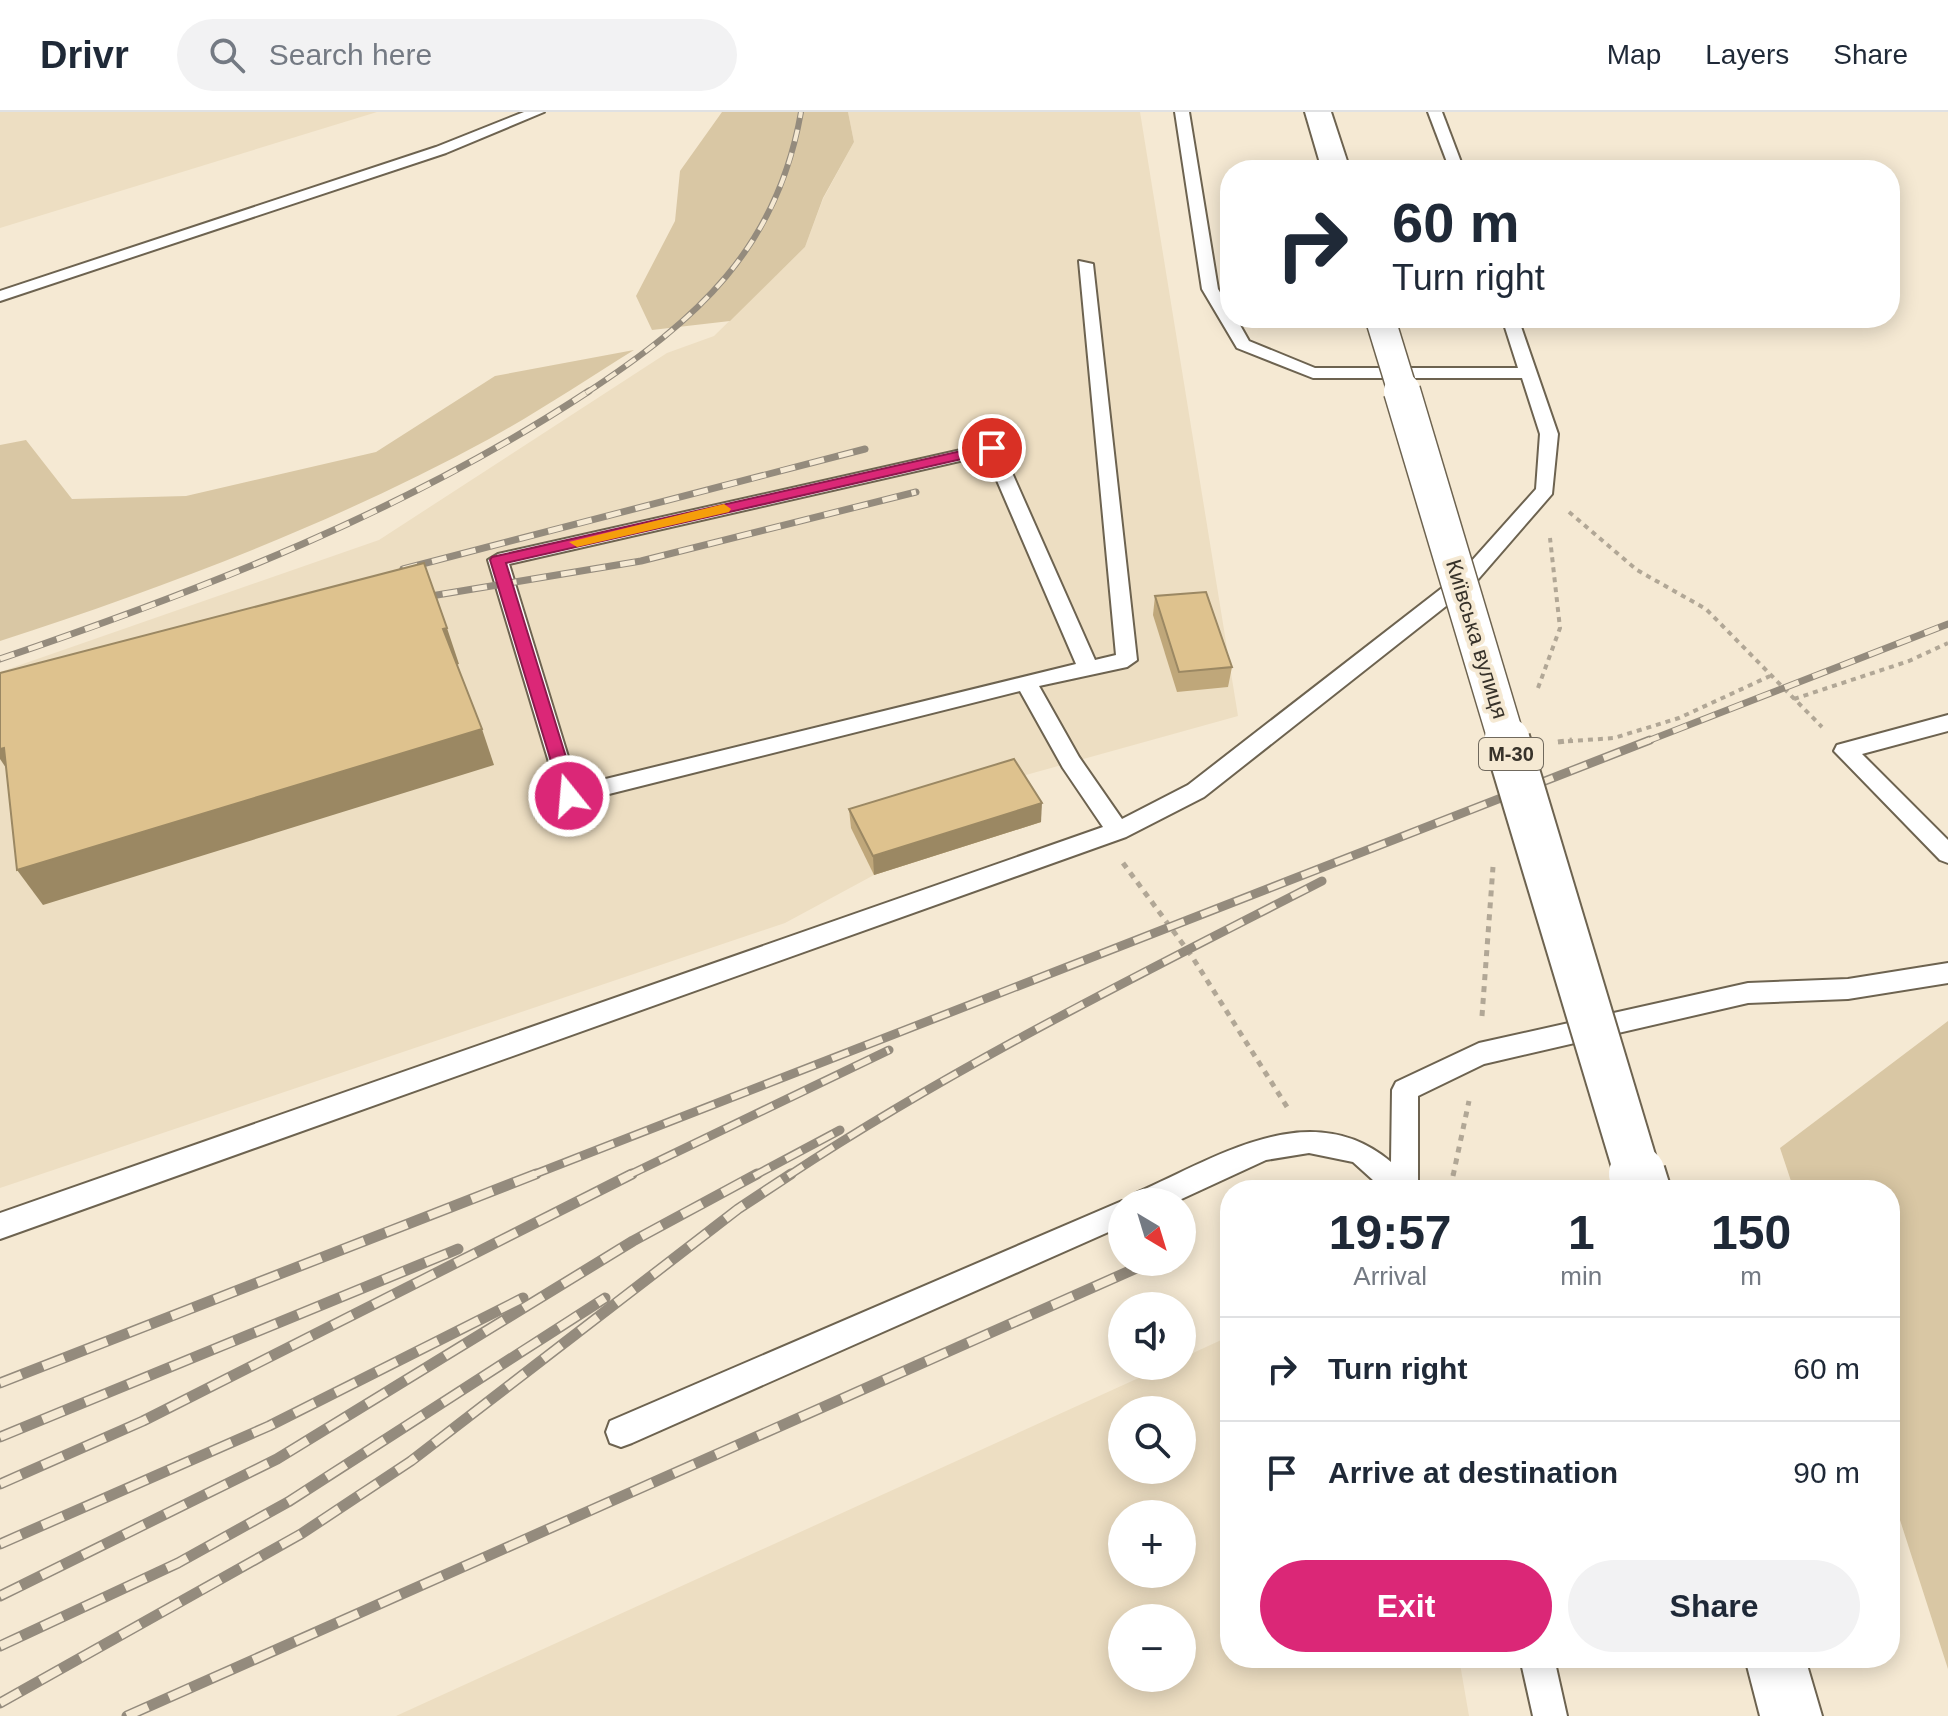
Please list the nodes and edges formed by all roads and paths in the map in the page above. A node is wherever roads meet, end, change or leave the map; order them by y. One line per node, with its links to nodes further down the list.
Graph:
1 (537, 112): 8 (lane)
2 (1182, 112): 9 (lane)
3 (1435, 112): 6 (lane)
4 (1322, 125): 5 (highway)
5 (1333, 160)
6 (1453, 160)
7 (1085, 264): 16 (lane)
8 (0, 296)
9 (1220, 306)
10 (1233, 328): 13 (lane)
11 (1383, 328): 29 (highway, Київська вулиця / М-30, bridge)
12 (1513, 328): 13 (lane)
13 (1529, 373): 14 (lane)
14 (1545, 490): 17 (path); 23 (lane)
15 (1948, 643): 19 (path)
16 (1088, 668): 18 (lane); 18 (lane)
17 (1770, 676): 19 (path); 21 (path)
18 (1026, 682): 23 (lane)
19 (1794, 699): 22 (path)
20 (1948, 723): 22 (lane)
21 (1549, 738)
22 (1845, 751): 24 (lane)
23 (1111, 834): 26 (path); 32 (lane)
24 (1948, 854)
25 (1948, 973): 28 (lane)
26 (1309, 1141): 27 (lane); 30 (lane)
27 (1392, 1180)
28 (1404, 1180)
29 (1639, 1180)
30 (1177, 1188)
31 (1108, 1219): 33 (lane)
32 (0, 1226)
33 (621, 1432)
34 (1539, 1668): 36 (lane)
35 (1778, 1668): 37 (highway)
36 (1550, 1716)
37 (1791, 1716)

